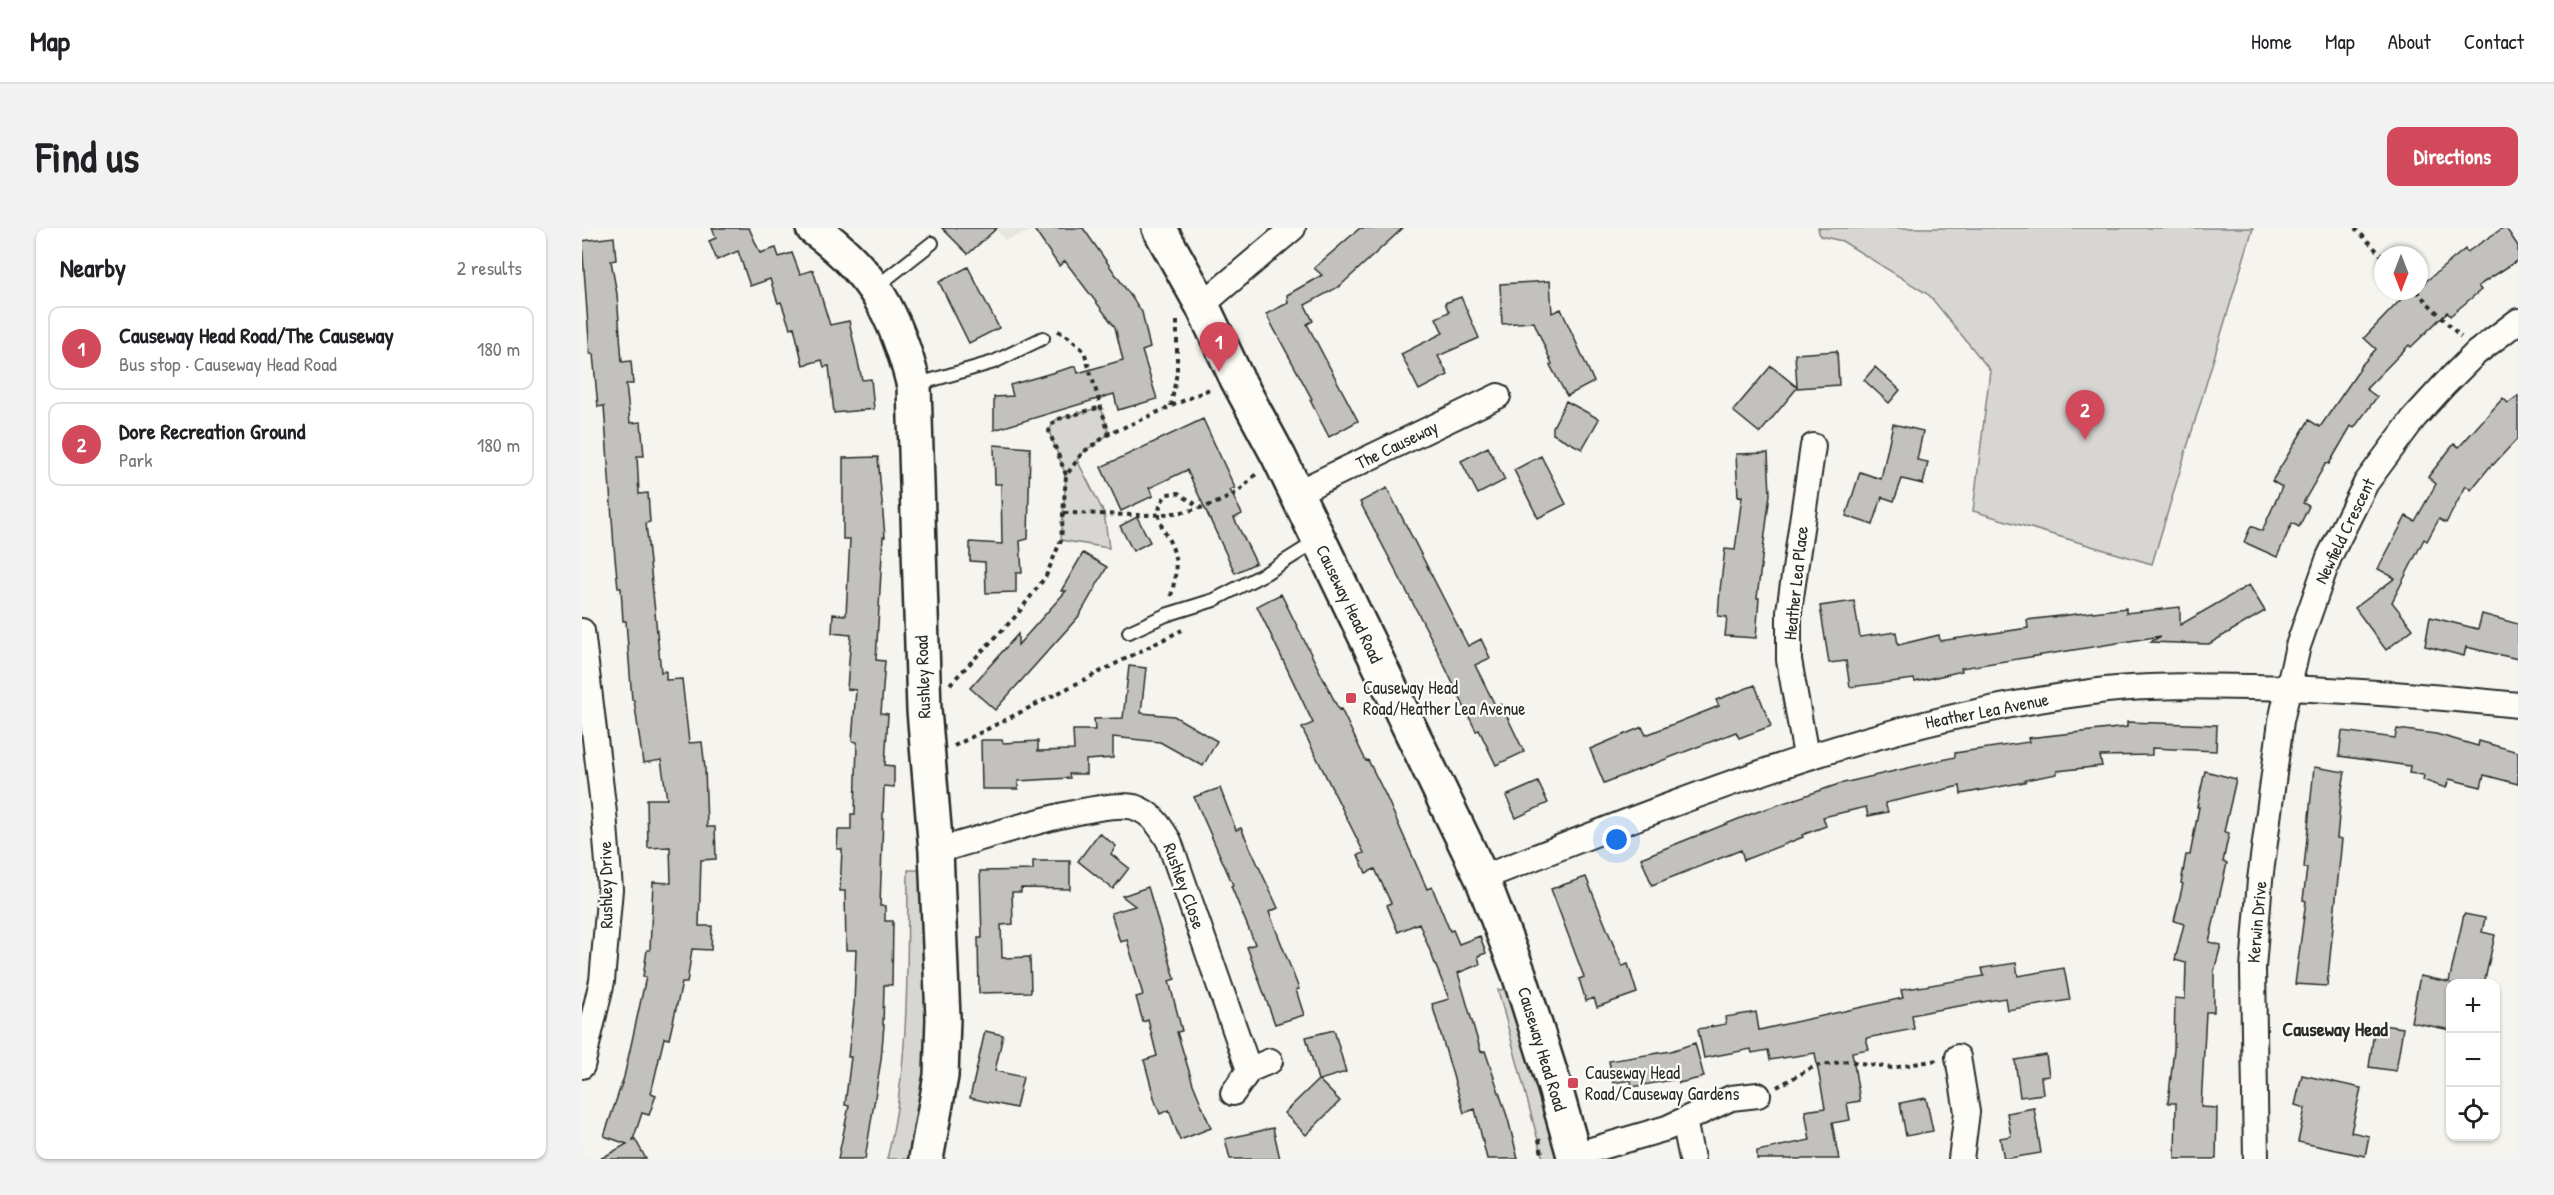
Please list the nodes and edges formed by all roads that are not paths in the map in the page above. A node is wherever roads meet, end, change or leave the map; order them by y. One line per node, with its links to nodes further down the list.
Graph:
1 (813, 228): 5 (street, Rushley Road)
2 (1159, 228): 6 (street, Causeway Head Road)
3 (1293, 228): 6 (street)
4 (932, 243): 5 (lane)
5 (875, 288): 9 (street, Rushley Road)
6 (1190, 311): 12 (street, Causeway Head Road)
7 (2518, 321): 16 (street, Newfield Crescent)
8 (1043, 338): 9 (lane)
9 (914, 386): 19 (street, Rushley Road)
10 (1498, 396): 12 (street, The Causeway)
11 (1813, 446): 18 (street, Heather Lea Place)
12 (1296, 493): 13 (street, Causeway Head Road)
13 (1318, 540): 15 (lane); 20 (street, Causeway Head Road)
14 (582, 632): 22 (street, Rushley Drive)
15 (1129, 632)
16 (2288, 688): 17 (street, Heather Lea Avenue); 18 (street, Heather Lea Avenue); 30 (street, Kerwin Drive)
17 (2518, 705)
18 (1806, 756): 20 (street, Heather Lea Avenue)
19 (936, 851): 23 (street, Rushley Close); 27 (street, Rushley Road)
20 (1482, 878): 26 (street, Causeway Head Road)
21 (1958, 1056): 29 (street)
22 (582, 1066)
23 (1233, 1093)
24 (1758, 1095): 25 (street)
25 (1684, 1120): 26 (street); 28 (street)
26 (1574, 1157)
27 (926, 1159)
28 (1692, 1159)
29 (1961, 1159)
30 (2256, 1159)

